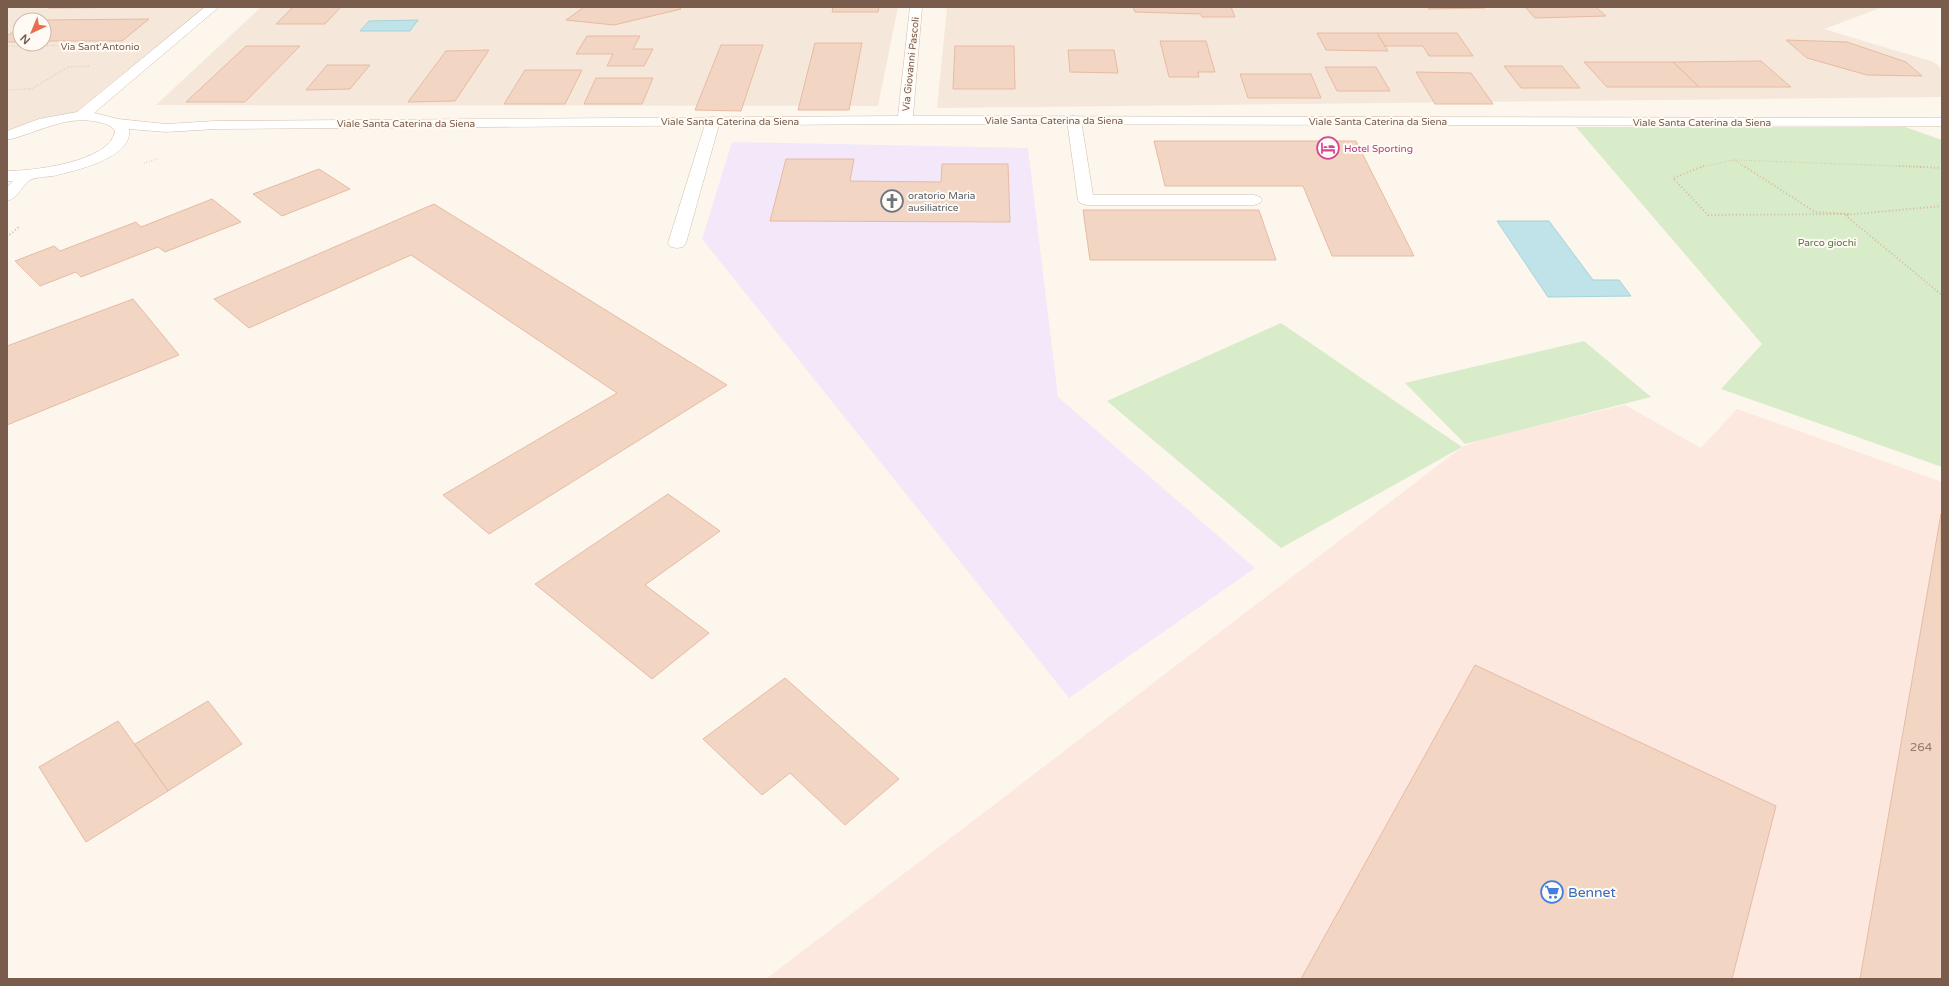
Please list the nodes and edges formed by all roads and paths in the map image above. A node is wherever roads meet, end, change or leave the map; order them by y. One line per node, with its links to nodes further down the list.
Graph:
1 (213, 7): 3 (street, Via Sant'Antonio)
2 (916, 7): 6 (street, Via Giovanni Pascoli)
3 (170, 43): 4 (path, Via Sant'Antonio); 5 (street, Via Sant'Antonio)
4 (7, 46)
5 (80, 117): 10 (street, Viale Santa Caterina da Siena); 12 (street, Viale Santa Caterina da Siena)
6 (905, 120): 7 (street, Viale Santa Caterina da Siena); 8 (street, Viale Santa Caterina da Siena)
7 (1074, 120): 9 (street, Viale Santa Caterina da Siena); 19 (street)
8 (713, 121): 11 (street, Viale Santa Caterina da Siena); 24 (street)
9 (1942, 122)
10 (118, 123): 11 (street, Viale Santa Caterina da Siena); 13 (street)
11 (166, 128): 13 (street, Viale Santa Caterina da Siena)
12 (10, 133)
13 (100, 156): 17 (street, Viale Santa Caterina da Siena)
14 (1734, 160): 15 (path); 21 (path); 21 (path)
15 (1942, 168)
16 (7, 176): 17 (street, Viale Santa Caterina da Siena)
17 (26, 176): 18 (street)
18 (7, 196)
19 (1254, 200)
20 (1942, 206): 21 (path)
21 (1848, 214): 25 (path)
22 (7, 232): 23 (path)
23 (13, 232)
24 (677, 243)
25 (1942, 295)

